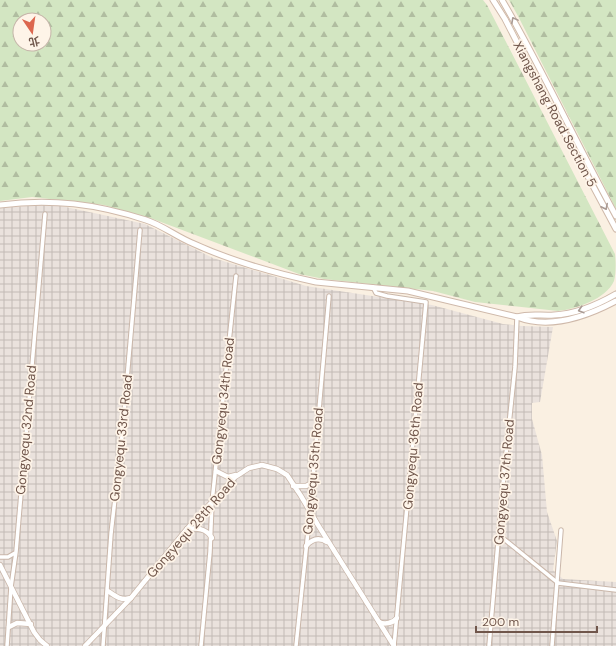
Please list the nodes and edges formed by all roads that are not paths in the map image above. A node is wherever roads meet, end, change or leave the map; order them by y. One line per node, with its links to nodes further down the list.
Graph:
1 (493, 0): 6 (main road, Xiangshang Road Section 5, one-way to 6)
2 (502, 0): 5 (main road, Xiangshang Road Section 5, one-way to 2)
3 (0, 205): 9 (main road)
4 (44, 214): 27 (street, Gongyequ 32nd Road)
5 (616, 216)
6 (616, 229)
7 (140, 230): 33 (street, Gongyequ 33rd Road)
8 (236, 276): 15 (street, Gongyequ 34th Road)
9 (373, 288): 14 (main road); 35 (street, Gongyequ 36th Road)
10 (616, 288): 11 (main road)
11 (614, 295): 14 (main road, one-way to 14)
12 (329, 296): 17 (street, Gongyequ 35th Road)
13 (616, 302): 14 (main road)
14 (517, 317): 23 (street, Gongyequ 37th Road)
15 (216, 471): 16 (street); 19 (street, Gongyequ 34th Road)
16 (238, 475): 18 (street, Gongyequ 28th Road); 19 (street, Gongyequ 28th Road)
17 (312, 483): 18 (street); 20 (street, Gongyequ 35th Road)
18 (293, 486): 20 (street, Gongyequ 28th Road)
19 (212, 502): 21 (street, Gongyequ 28th Road); 24 (street, Gongyequ 34th Road)
20 (310, 512): 25 (street, Gongyequ 28th Road); 26 (street, Gongyequ 35th Road)
21 (187, 530): 24 (street); 34 (street, Gongyequ 28th Road)
22 (561, 530): 30 (street)
23 (499, 535): 30 (street); 47 (street, Gongyequ 37th Road)
24 (212, 538): 44 (street, Gongyequ 34th Road)
25 (330, 544): 26 (street); 36 (street, Gongyequ 28th Road)
26 (306, 546): 45 (street, Gongyequ 35th Road)
27 (16, 552): 28 (street); 31 (street, Gongyequ 32nd Road)
28 (0, 557)
29 (0, 565): 31 (street)
30 (558, 583): 32 (street); 48 (street)
31 (11, 587): 37 (street); 39 (street, Gongyequ 32nd Road)
32 (616, 590)
33 (108, 591): 34 (street); 38 (street, Gongyequ 33rd Road)
34 (130, 598): 38 (street, Gongyequ 28th Road)
35 (397, 618): 36 (street); 46 (street, Gongyequ 36th Road)
36 (379, 622): 46 (street, Gongyequ 28th Road)
37 (31, 624): 39 (street); 41 (street)
38 (105, 625): 42 (street, Gongyequ 28th Road); 43 (street, Gongyequ 33rd Road)
39 (9, 626): 40 (street, Gongyequ 32nd Road)
40 (7, 646)
41 (47, 646)
42 (85, 646)
43 (104, 646)
44 (201, 646)
45 (296, 646)
46 (394, 646)
47 (489, 646)
48 (552, 646)

